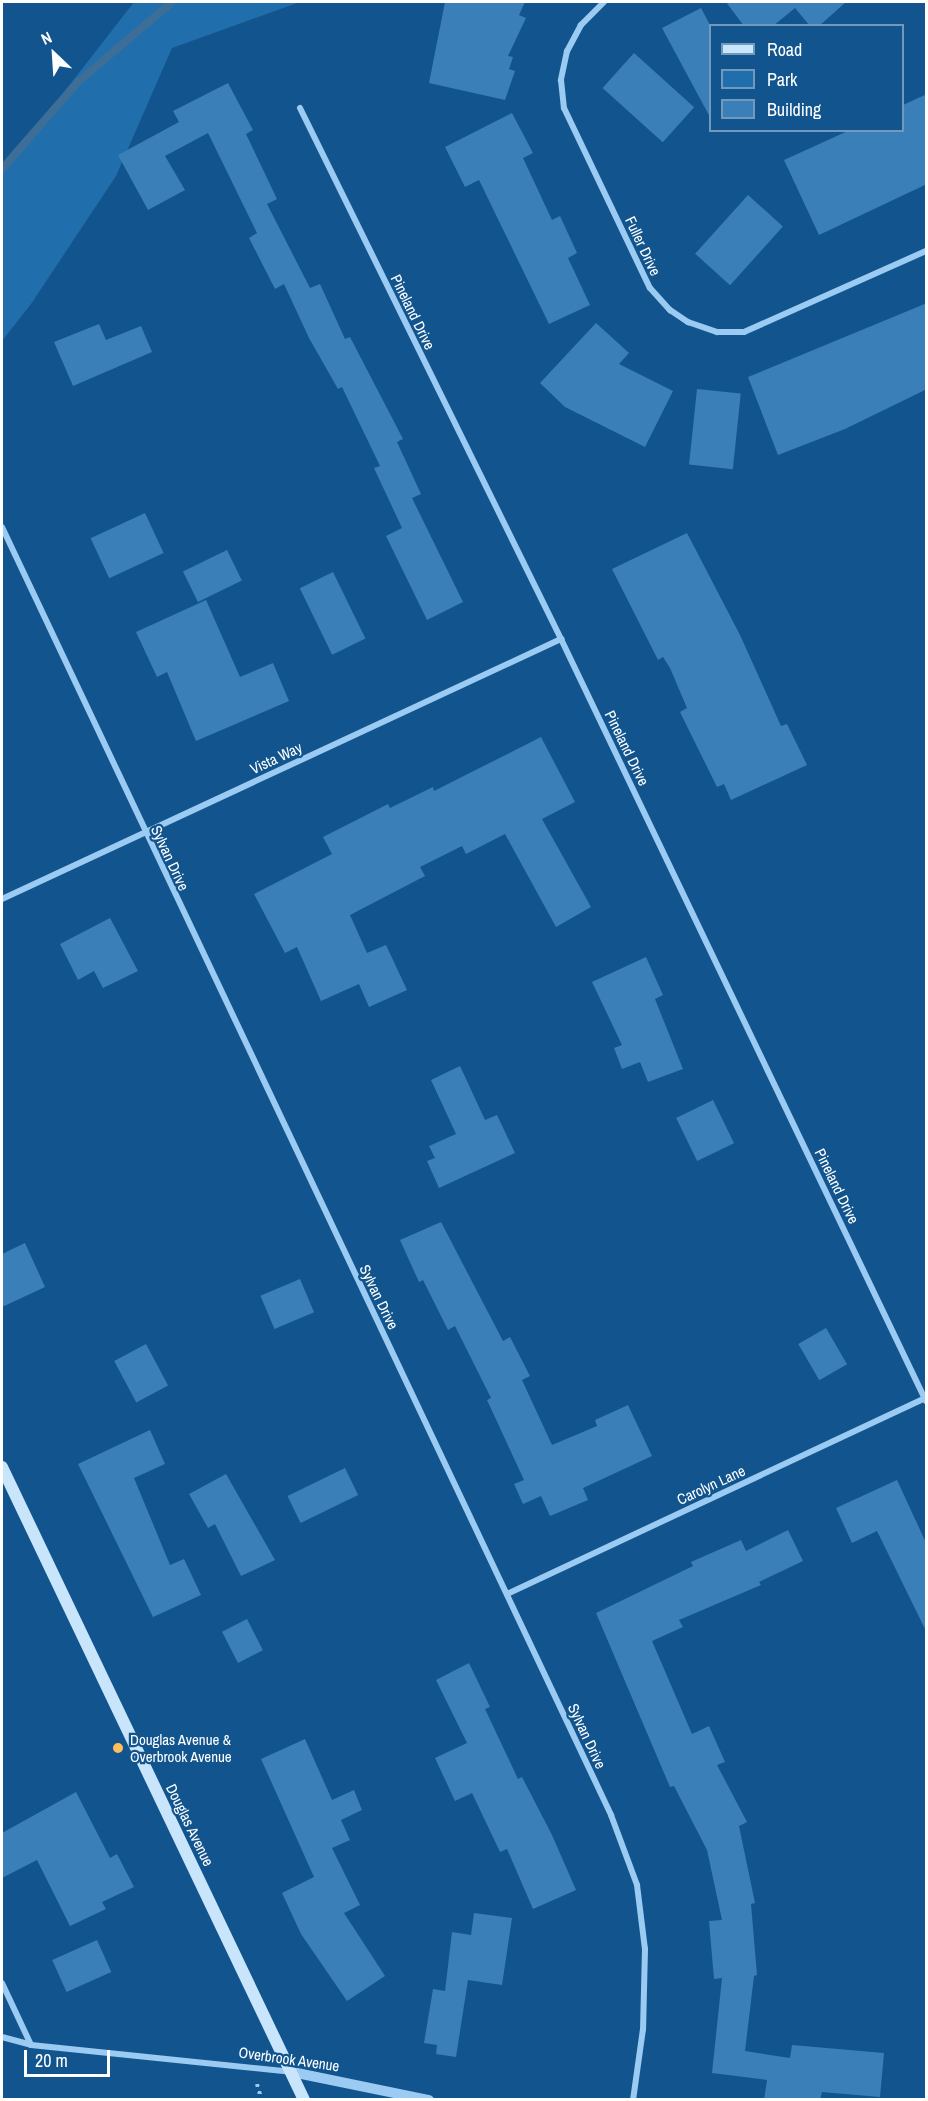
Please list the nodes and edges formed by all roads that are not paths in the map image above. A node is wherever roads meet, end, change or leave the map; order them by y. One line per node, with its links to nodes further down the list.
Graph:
1 (604, 2): 3 (street, Fuller Drive)
2 (300, 108): 5 (street, Pineland Drive)
3 (927, 251)
4 (2, 526): 6 (street, Sylvan Drive)
5 (561, 639): 6 (street, Vista Way); 8 (street, Pineland Drive)
6 (144, 832): 7 (street, Vista Way); 10 (street, Sylvan Drive)
7 (2, 899)
8 (926, 1400): 10 (street, Carolyn Lane)
9 (2, 1467): 14 (main road, Douglas Avenue)
10 (507, 1594): 17 (street, Sylvan Drive)
11 (2, 1983): 13 (street)
12 (2, 2037): 13 (street, Overbrook Avenue)
13 (31, 2044): 14 (street, Overbrook Avenue)
14 (292, 2072): 15 (main road, Douglas Avenue); 16 (street, Overbrook Avenue)
15 (304, 2100)
16 (429, 2100)
17 (633, 2100)

